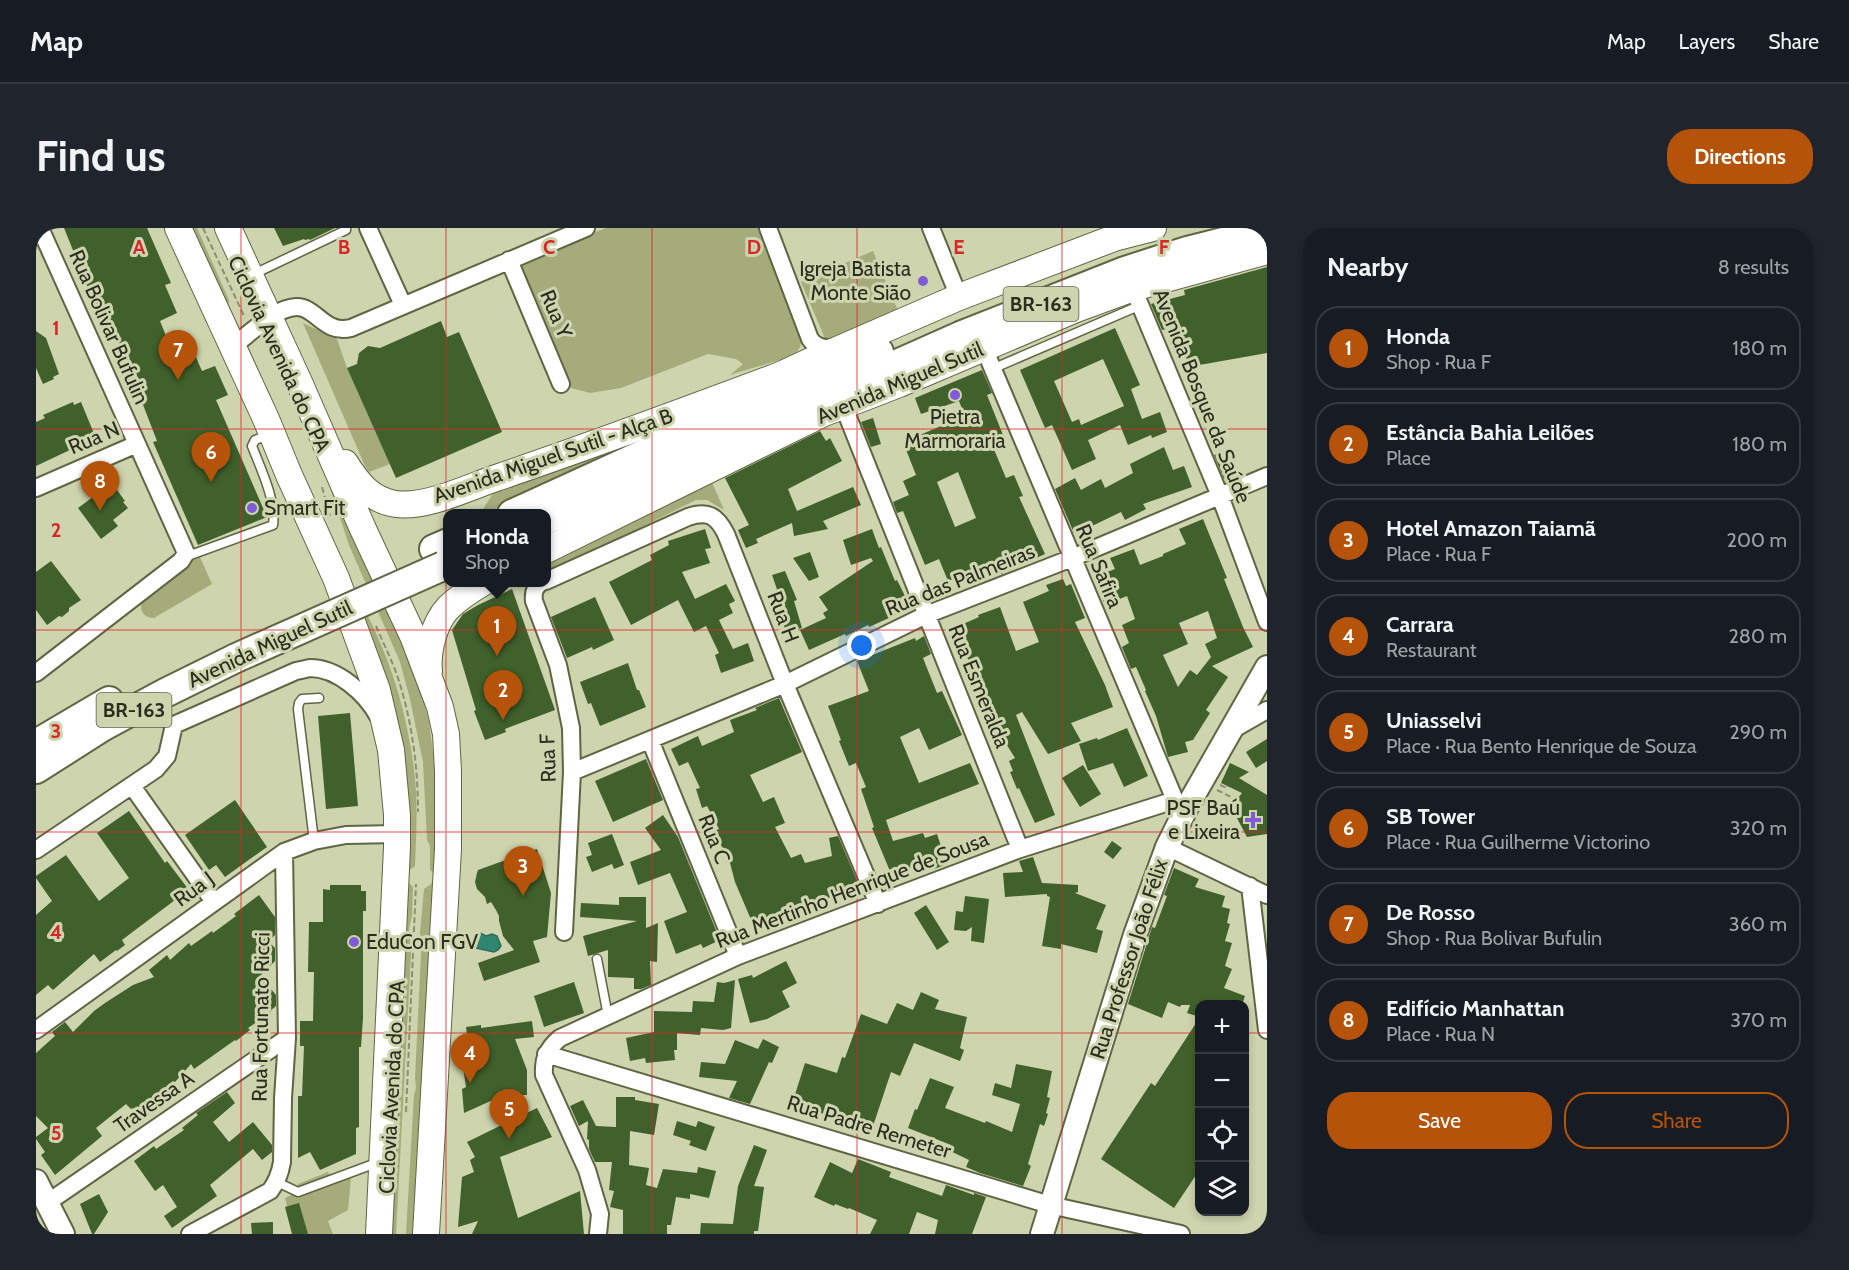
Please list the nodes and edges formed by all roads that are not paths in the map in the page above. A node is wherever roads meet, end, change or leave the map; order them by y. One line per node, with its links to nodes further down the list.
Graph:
1 (40, 228): 28 (street, Rua Bolivar Bufulin)
2 (178, 228): 19 (main road)
3 (346, 228): 15 (lane)
4 (368, 228): 18 (street)
5 (586, 228): 14 (street)
6 (768, 228): 20 (street)
7 (932, 228): 16 (street)
8 (1153, 228): 12 (main road)
9 (1212, 228): 26 (highway, BR-163)
10 (232, 231): 15 (main road)
11 (1267, 231): 24 (highway, BR-163)
12 (1112, 233): 16 (main road)
13 (1267, 251): 17 (main road, Avenida Miguel Sutil)
14 (509, 260): 18 (street); 22 (street, Rua Y)
15 (251, 276): 19 (main road)
16 (959, 297): 20 (main road)
17 (1137, 297): 21 (main road, Avenida Miguel Sutil); 31 (street, Avenida Bosque da Saúde)
18 (403, 304): 19 (street)
19 (251, 332): 25 (main road); 27 (main road)
20 (837, 350): 25 (main road, Avenida Miguel Sutil - Alça B); 26 (highway)
21 (988, 359): 23 (main road, Avenida Miguel Sutil); 37 (street, Rua Safira)
22 (561, 384)
23 (870, 394): 24 (highway)
24 (833, 402): 33 (highway, Avenida Miguel Sutil / BR-163); 34 (main road, Avenida Miguel Sutil); 41 (street, Rua Esmeralda)
25 (308, 404): 46 (main road)
26 (736, 412): 32 (highway, BR-163)
27 (272, 433): 36 (lane); 53 (main road)
28 (137, 444): 30 (street, Rua N); 36 (street, Rua Bolivar Bufulin)
29 (1267, 476): 31 (street, Rua das Palmeiras)
30 (36, 488)
31 (1220, 496): 37 (street, Rua das Palmeiras); 42 (street, Avenida Bosque da Saúde)
32 (521, 509)
33 (551, 518)
34 (551, 548)
35 (443, 555): 43 (highway, Avenida Miguel Sutil / BR-163, bridge)
36 (184, 558): 45 (street)
37 (1072, 558): 41 (street, Rua das Palmeiras); 57 (street, Rua Safira)
38 (551, 579): 47 (street, Rua H)
39 (477, 587): 46 (main road)
40 (539, 587): 55 (street, Rua F)
41 (926, 615): 47 (street, Rua das Palmeiras); 61 (street, Rua Esmeralda)
42 (1267, 622)
43 (233, 649): 52 (highway, Avenida Miguel Sutil / BR-163); 54 (highway, Avenida Miguel Sutil / BR-163)
44 (1267, 667): 50 (street, Rua Professor João Félix)
45 (36, 673)
46 (430, 681): 83 (main road)
47 (785, 684): 51 (street, Rua das Palmeiras); 66 (street, Rua H)
48 (319, 698): 59 (lane)
49 (1267, 710): 50 (street)
50 (1231, 730): 57 (street, Rua Professor João Félix)
51 (650, 740): 55 (street, Rua das Palmeiras); 68 (street, Rua C)
52 (36, 744)
53 (391, 750): 56 (street); 58 (main road)
54 (36, 769)
55 (572, 772): 67 (street, Rua F)
56 (132, 786): 62 (street); 65 (street)
57 (1181, 804): 60 (street, Rua Professor João Félix); 61 (street, Rua Mertinho Henrique de Sousa)
58 (397, 834): 59 (street, Rua J); 75 (main road)
59 (314, 841): 63 (street, Rua J)
60 (1167, 847): 64 (street); 79 (street, Rua Professor João Félix)
61 (1020, 849): 66 (street, Rua Mertinho Henrique de Sousa)
62 (36, 850)
63 (285, 852): 65 (street, Rua J); 73 (street, Rua Fortunato Ricci)
64 (1261, 890): 72 (street)
65 (214, 903): 71 (street, Rua J)
66 (878, 904): 68 (street, Rua Mertinho Henrique de Sousa)
67 (564, 932)
68 (738, 956): 70 (street, Rua Mertinho Henrique de Sousa)
69 (597, 959): 70 (lane)
70 (608, 1016): 74 (street, Rua Mertinho Henrique de Sousa)
71 (36, 1030)
72 (1267, 1030)
73 (287, 1038): 77 (street, Rua Fortunato Ricci); 78 (street, Travessa A)
74 (546, 1054): 79 (street, Rua Padre Remeter); 84 (street)
75 (382, 1160): 77 (lane); 82 (main road)
76 (36, 1181): 78 (street)
77 (277, 1182): 81 (street)
78 (47, 1203): 80 (street)
79 (1050, 1205): 85 (street, Rua Professor João Félix); 86 (street, Rua Padre Remeter)
80 (63, 1234)
81 (190, 1234)
82 (379, 1234)
83 (426, 1234)
84 (598, 1234)
85 (1042, 1234)
86 (1181, 1234)

